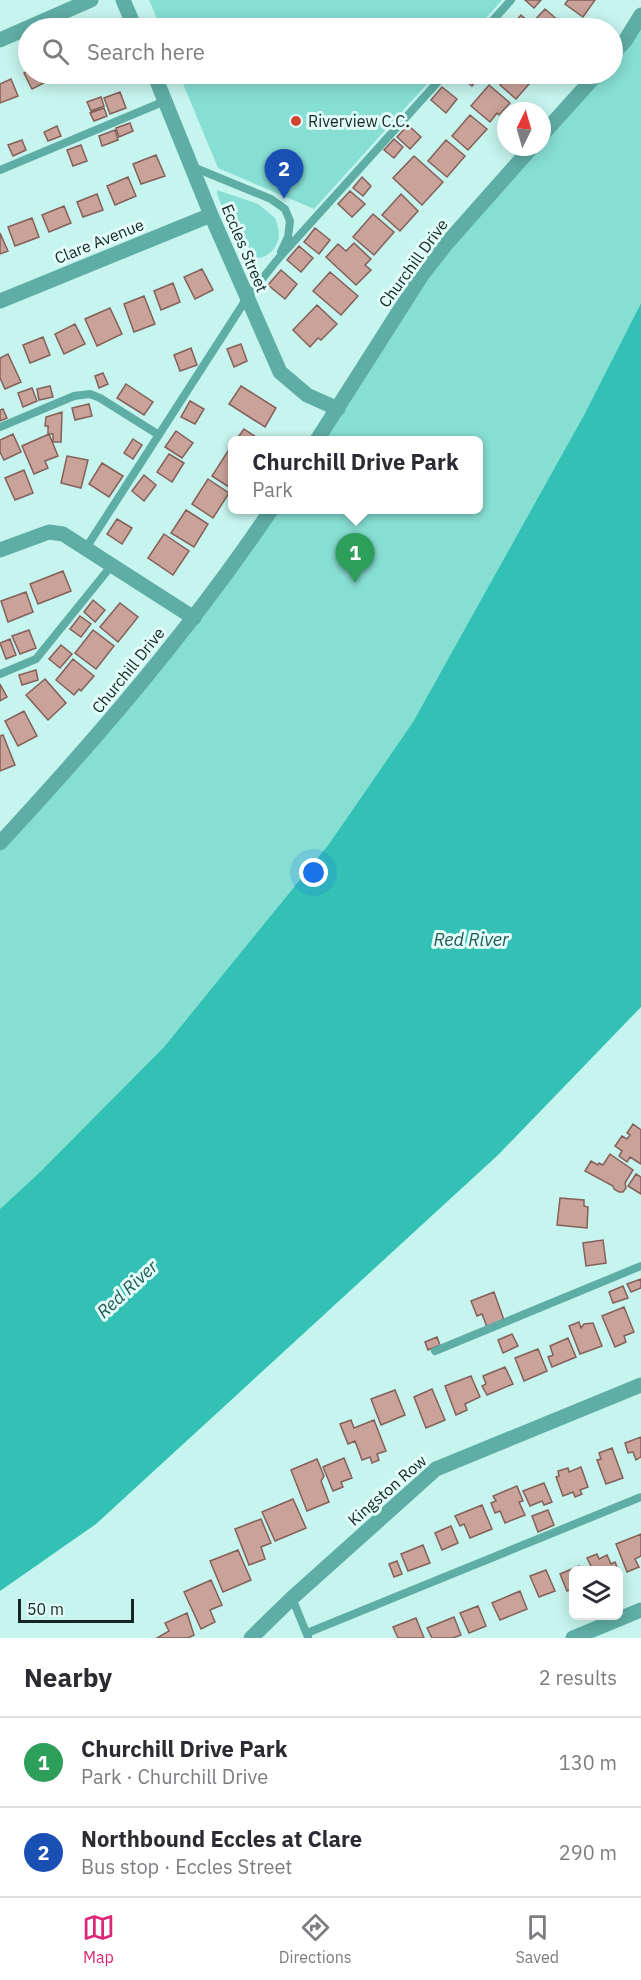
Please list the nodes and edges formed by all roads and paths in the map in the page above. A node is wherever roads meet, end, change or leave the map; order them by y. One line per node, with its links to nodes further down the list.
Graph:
1 (91, 0): 5 (street)
2 (123, 0): 6 (street)
3 (511, 0): 7 (lane)
4 (641, 15): 10 (street)
5 (50, 18)
6 (131, 18)
7 (495, 18)
8 (18, 32): 9 (street)
9 (0, 40)
10 (623, 43)
11 (158, 84): 14 (street, Eccles Street)
12 (436, 84): 20 (lane)
13 (588, 84): 15 (street)
14 (165, 100): 17 (street, Eccles Street); 18 (lane)
15 (551, 125)
16 (524, 156): 23 (street, Churchill Drive)
17 (192, 167): 19 (street, Eccles Street); 20 (lane)
18 (0, 170)
19 (211, 214): 21 (street, Eccles Street); 22 (street, Clare Avenue)
20 (278, 259): 21 (lane)
21 (247, 298): 23 (street, Eccles Street); 25 (lane)
22 (0, 301)
23 (338, 409): 26 (street, Churchill Drive)
24 (0, 427): 25 (lane)
25 (159, 435): 28 (lane)
26 (320, 436)
27 (268, 514): 31 (street, Churchill Drive)
28 (86, 548): 29 (street); 30 (street)
29 (0, 550)
30 (112, 565): 31 (street); 32 (lane)
31 (194, 618): 33 (street, Churchill Drive)
32 (0, 674)
33 (0, 843)
34 (641, 1266): 35 (lane)
35 (435, 1351)
36 (641, 1385): 38 (street, Kingston Row)
37 (641, 1497): 40 (lane)
38 (292, 1598): 40 (lane); 41 (street, Kingston Row)
39 (641, 1610): 42 (street)
40 (308, 1636)
41 (251, 1638)
42 (573, 1638)

